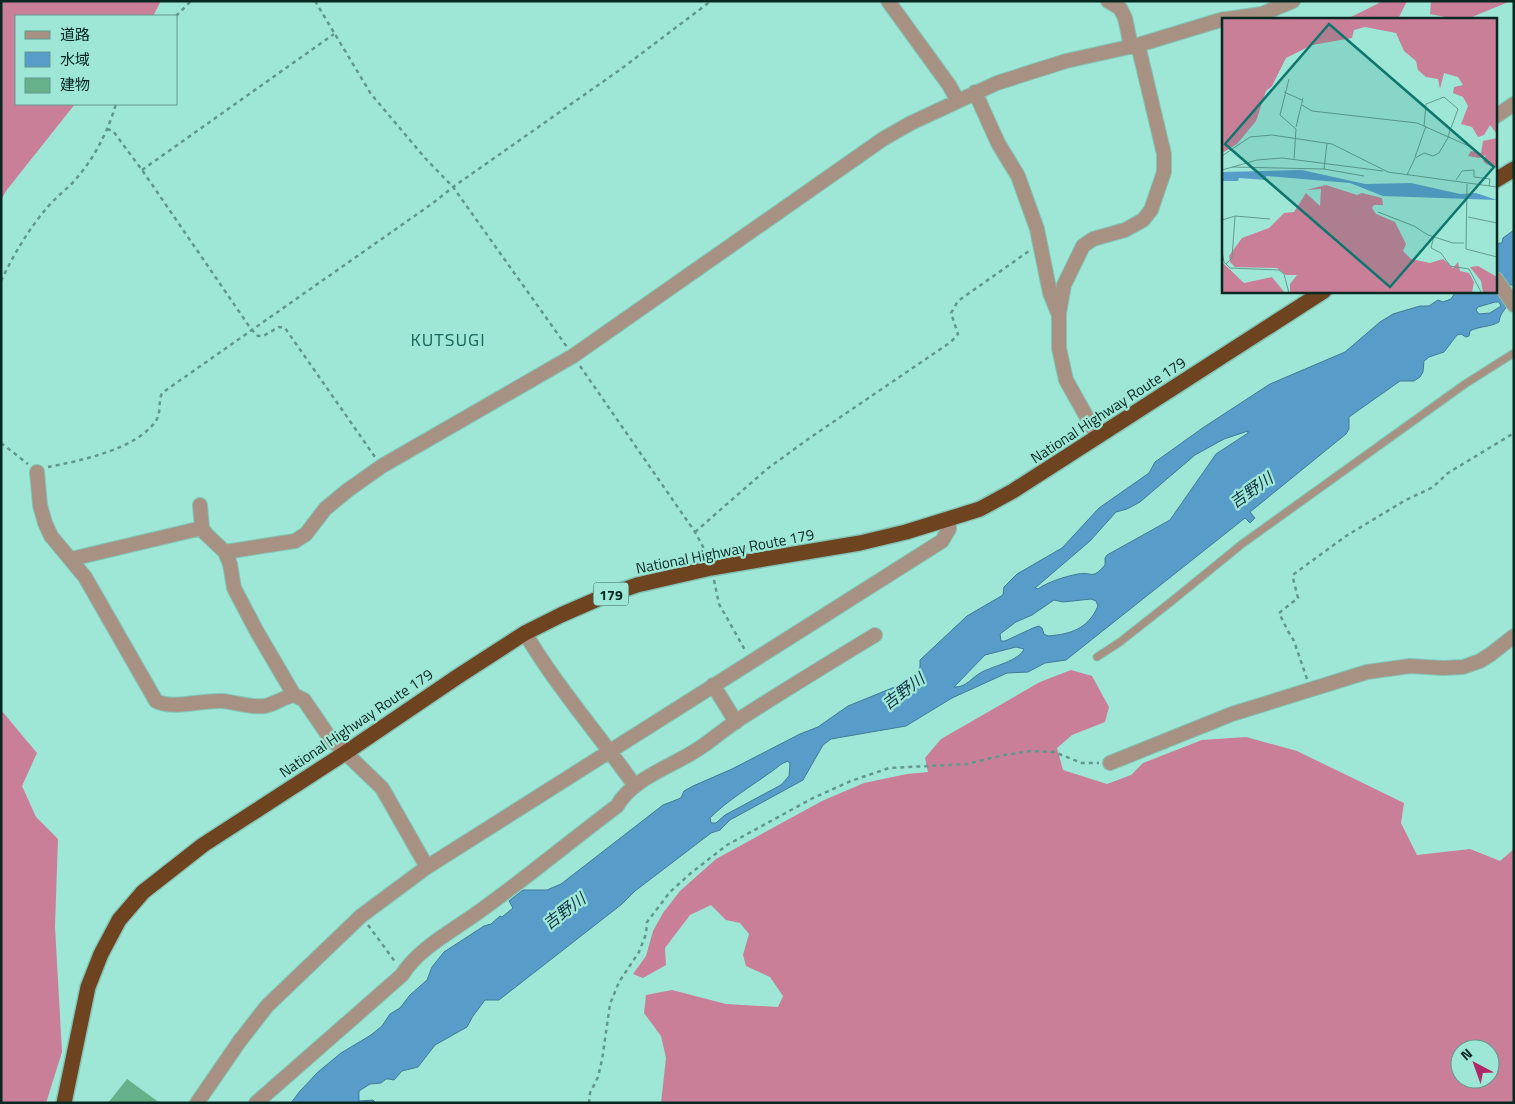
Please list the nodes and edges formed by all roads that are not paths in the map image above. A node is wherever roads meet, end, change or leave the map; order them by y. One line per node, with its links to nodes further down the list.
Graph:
1 (888, 1): 8 (street)
2 (1108, 1): 6 (street)
3 (1293, 1): 4 (street)
4 (1235, 18)
5 (1222, 20): 6 (street)
6 (1135, 46): 7 (street); 16 (street)
7 (975, 92): 8 (street); 16 (street)
8 (958, 102): 23 (street)
9 (1514, 104): 10 (street)
10 (1498, 115)
11 (1514, 168): 12 (highway)
12 (1498, 179)
13 (1498, 282): 15 (street)
14 (1322, 292): 18 (highway, National Highway Route 179 / 179)
15 (1514, 305)
16 (1059, 313): 18 (street)
17 (1514, 353): 28 (lane)
18 (1098, 437): 21 (highway, National Highway Route 179 / 179)
19 (37, 472): 24 (street)
20 (200, 505): 22 (street)
21 (950, 520): 25 (highway, National Highway Route 179 / 179); 29 (street)
22 (202, 528): 23 (street); 24 (street)
23 (225, 552): 30 (street)
24 (71, 559): 30 (street)
25 (525, 633): 32 (street); 33 (highway, National Highway Route 179 / 179)
26 (875, 635): 31 (street)
27 (1514, 636): 34 (street)
28 (1097, 657)
29 (713, 686): 31 (street); 32 (street)
30 (294, 695): 33 (street)
31 (736, 722): 35 (street)
32 (610, 750): 35 (street); 36 (street)
33 (345, 753): 36 (street); 37 (highway, National Highway Route 179 / 179)
34 (1110, 763)
35 (635, 786): 39 (street)
36 (427, 868): 38 (street)
37 (64, 1103)
38 (197, 1103)
39 (256, 1103)

